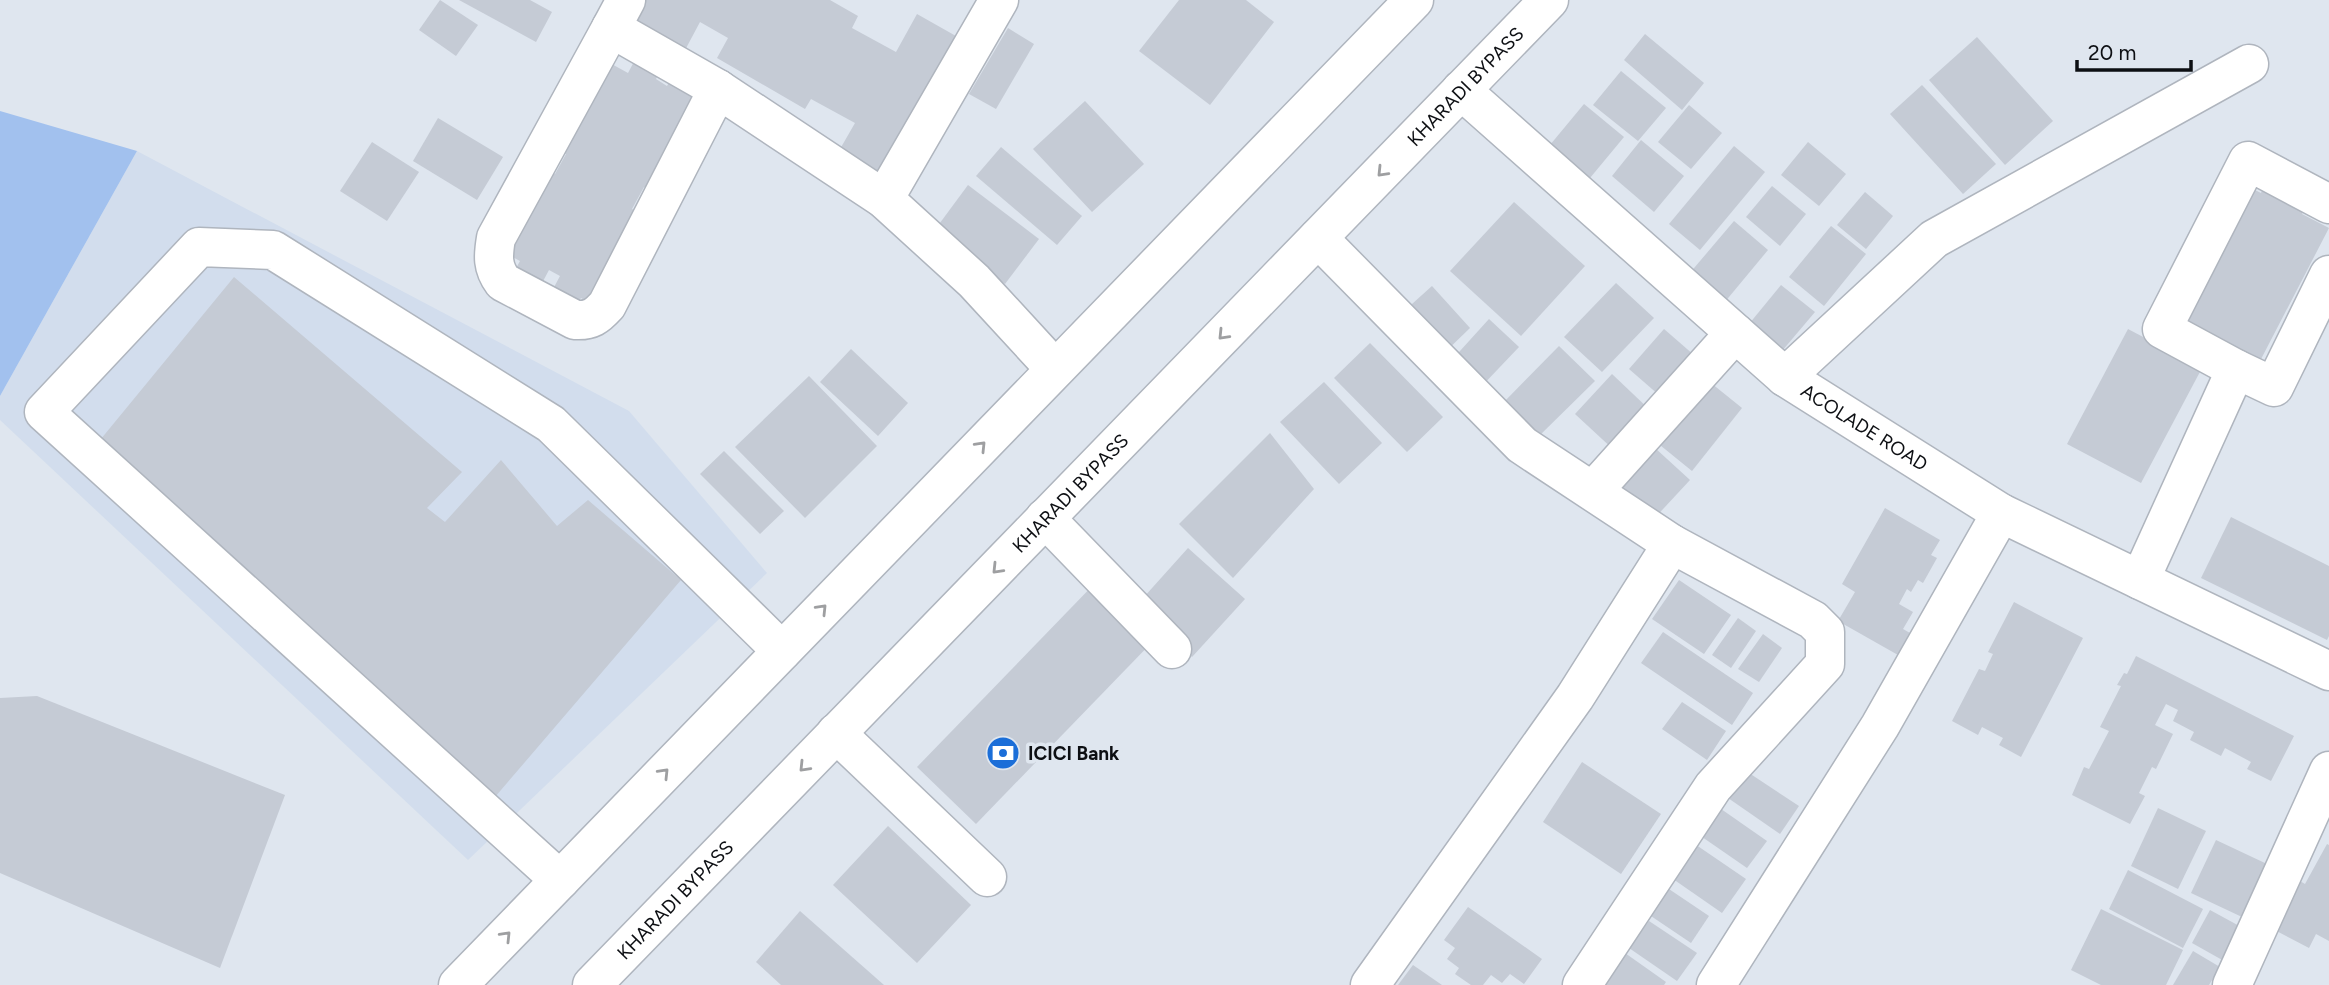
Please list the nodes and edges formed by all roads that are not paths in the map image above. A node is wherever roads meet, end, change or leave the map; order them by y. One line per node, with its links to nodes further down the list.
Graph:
1 (999, 0): 8 (main road)
2 (1414, 0): 13 (main road)
3 (1549, 0): 7 (main road, KHARADI BYPASS)
4 (618, 14): 6 (main road); 6 (main road)
5 (2249, 64): 15 (main road)
6 (718, 89): 8 (main road)
7 (1461, 89): 10 (main road, KHARADI BYPASS, one-way to 10); 12 (main road, ACOLADE ROAD)
8 (884, 199): 13 (main road)
9 (2329, 204): 14 (main road)
10 (1318, 237): 16 (main road); 18 (main road, KHARADI BYPASS, one-way to 18)
11 (2329, 275): 14 (main road)
12 (1735, 333): 15 (main road, ACOLADE ROAD); 16 (main road)
13 (1055, 369): 22 (main road, one-way to 13)
14 (2236, 369): 20 (main road)
15 (1785, 377): 17 (main road, ACOLADE ROAD)
16 (1593, 491): 19 (main road)
17 (2001, 513): 20 (main road, ACOLADE ROAD); 32 (main road)
18 (1045, 519): 21 (main road); 24 (main road, KHARADI BYPASS, one-way to 24)
19 (1672, 544): 30 (main road); 31 (main road)
20 (2140, 580): 23 (main road, ACOLADE ROAD)
21 (1172, 649)
22 (782, 651): 27 (main road, one-way to 22); 27 (main road)
23 (2329, 671)
24 (836, 733): 26 (main road); 29 (main road, KHARADI BYPASS, one-way to 29)
25 (2329, 771): 33 (main road)
26 (986, 877)
27 (561, 880): 28 (main road, one-way to 27)
28 (458, 985)
29 (592, 985)
30 (1370, 985)
31 (1582, 985)
32 (1716, 985)
33 (2232, 985)

